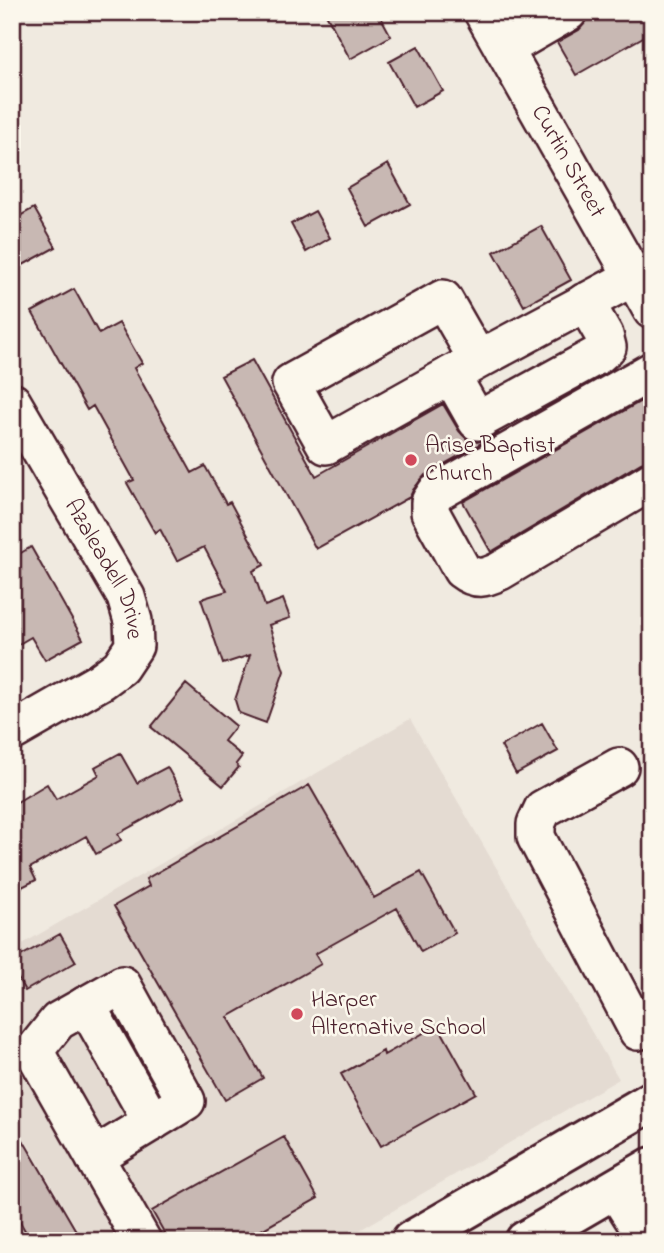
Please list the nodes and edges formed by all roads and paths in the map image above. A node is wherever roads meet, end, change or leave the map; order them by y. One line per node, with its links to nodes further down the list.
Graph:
1 (483, 12): 3 (street, Curtin Street)
2 (568, 12): 3 (street)
3 (504, 49): 4 (street, Curtin Street)
4 (633, 277): 5 (street); 6 (street, Curtin Street)
5 (585, 302): 5 (street)
6 (652, 310)
7 (652, 371): 9 (street)
8 (12, 402): 10 (street, Azaleadell Drive)
9 (652, 481)
10 (12, 732)
11 (619, 767): 12 (street)
12 (647, 1036)
13 (652, 1101): 18 (main road)
14 (94, 1157): 14 (street); 17 (street)
15 (652, 1167): 16 (main road)
16 (615, 1188): 19 (main road); 20 (street)
17 (142, 1241)
18 (411, 1241)
19 (525, 1241)
20 (648, 1241)

